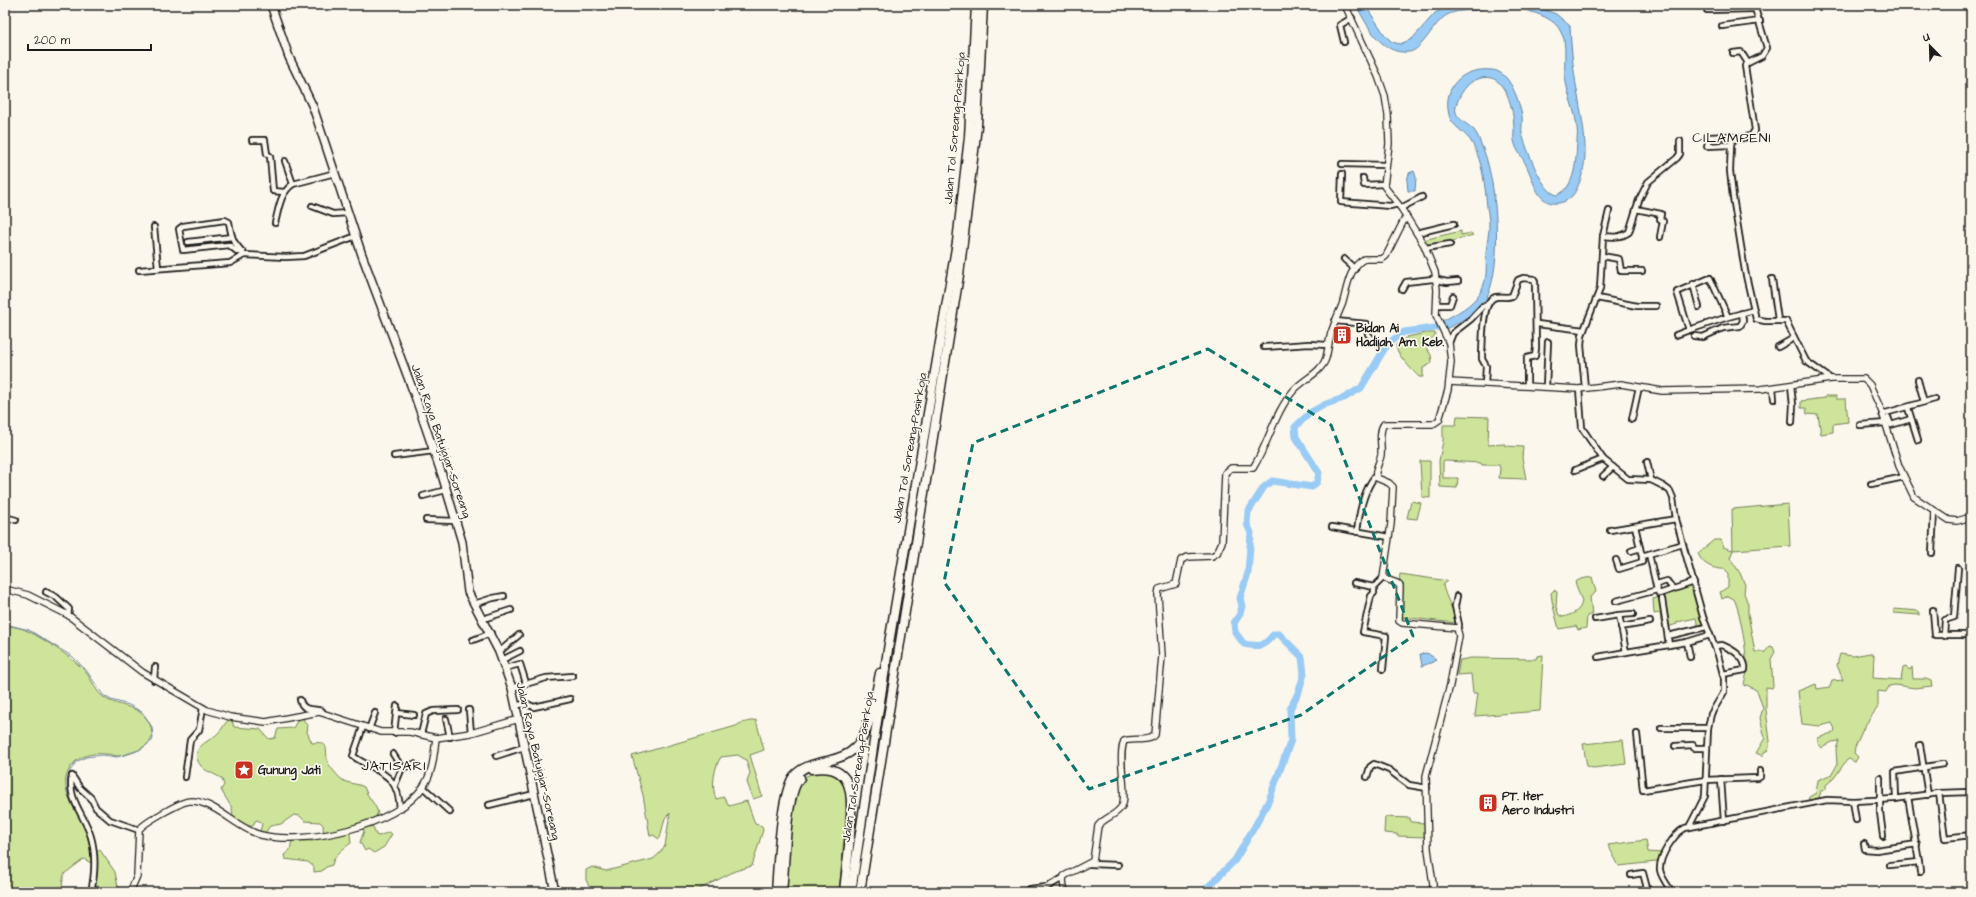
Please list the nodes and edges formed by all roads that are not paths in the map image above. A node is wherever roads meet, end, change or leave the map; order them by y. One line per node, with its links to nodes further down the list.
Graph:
1 (271, 5): 20 (highway, Jalan Raya Batujajar-Soreang)
2 (976, 5): 166 (highway, Jalan Tol Soreang–Pasirkoja)
3 (983, 5): 259 (highway, Jalan Tol Soreang–Pasirkoja)
4 (1345, 5): 7 (street)
5 (1755, 7): 6 (street); 8 (street)
6 (1707, 10)
7 (1352, 18): 10 (street); 19 (street)
8 (1760, 21): 9 (street); 12 (street)
9 (1722, 26)
10 (1344, 42)
11 (1733, 53): 12 (street)
12 (1748, 63): 13 (street)
13 (1737, 139): 16 (street); 16 (street)
14 (252, 140): 25 (street)
15 (1680, 141): 29 (street)
16 (1731, 145): 62 (street)
17 (285, 161): 23 (street)
18 (1342, 164): 19 (street)
19 (1386, 165): 24 (street)
20 (335, 173): 23 (street); 31 (highway, Jalan Raya Batujajar-Soreang)
21 (1342, 174): 28 (street)
22 (1363, 178): 24 (street)
23 (293, 184): 25 (street)
24 (1384, 184): 28 (street)
25 (284, 192): 33 (street)
26 (1422, 197): 28 (street)
27 (312, 206): 31 (street)
28 (1400, 206): 32 (street)
29 (1636, 209): 39 (street); 40 (street)
30 (1609, 211): 39 (street)
31 (348, 213): 38 (highway, Jalan Raya Batujajar-Soreang)
32 (1406, 216): 36 (street); 48 (street)
33 (275, 223)
34 (1454, 224): 36 (street)
35 (154, 227): 47 (street)
36 (1417, 233): 43 (street)
37 (232, 236): 41 (street); 44 (street); 44 (street)
38 (356, 236): 44 (street); 99 (highway, Jalan Raya Batujajar-Soreang)
39 (1603, 236): 45 (street)
40 (1660, 237)
41 (188, 242)
42 (1450, 244): 43 (street)
43 (1426, 248): 51 (street)
44 (244, 254): 47 (street)
45 (1602, 256): 50 (street); 57 (street)
46 (1344, 259): 48 (street)
47 (158, 268): 49 (street)
48 (1355, 268): 66 (street)
49 (139, 270)
50 (1642, 271)
51 (1436, 279): 53 (street); 55 (street); 59 (street)
52 (1772, 279): 65 (street)
53 (1458, 281)
54 (1693, 284): 61 (street); 64 (street); 69 (street)
55 (1402, 289)
56 (1453, 296): 59 (street)
57 (1597, 298): 60 (street); 68 (street)
58 (1488, 304): 67 (street); 75 (street); 82 (street)
59 (1437, 305): 75 (street)
60 (1656, 306)
61 (1699, 307)
62 (1754, 310): 63 (street); 65 (street)
63 (1742, 313): 64 (street); 71 (street)
64 (1728, 316): 69 (street)
65 (1778, 320): 72 (street)
66 (1335, 321): 73 (street); 76 (street)
67 (1537, 324): 68 (street); 83 (street)
68 (1584, 330): 87 (street)
69 (1689, 330): 70 (street)
70 (1676, 334)
71 (1694, 336)
72 (1794, 338): 77 (street); 79 (street)
73 (1373, 340)
74 (1548, 342): 85 (street)
75 (1449, 343): 81 (street)
76 (1328, 345): 78 (street); 245 (street)
77 (1778, 346)
78 (1264, 347)
79 (1831, 379): 84 (street); 93 (street)
80 (1918, 380): 91 (street)
81 (1449, 382): 82 (street); 105 (street)
82 (1486, 384): 83 (street)
83 (1528, 385): 85 (street)
84 (1791, 385): 88 (street); 96 (street)
85 (1546, 386): 87 (street)
86 (1635, 386): 87 (street); 88 (street); 94 (street)
87 (1582, 388): 101 (street)
88 (1773, 388): 89 (street)
89 (1774, 398)
90 (1935, 399): 91 (street)
91 (1924, 402): 92 (street)
92 (1908, 408): 93 (street); 95 (street)
93 (1885, 418): 95 (street); 97 (street); 107 (street)
94 (1632, 419)
95 (1911, 419): 98 (street)
96 (1792, 422)
97 (1860, 425)
98 (1918, 440)
99 (434, 451): 100 (street); 110 (highway, Jalan Raya Batujajar-Soreang)
100 (394, 456)
101 (1603, 459): 103 (street); 104 (street)
102 (1647, 462): 108 (street)
103 (1613, 467): 106 (street); 108 (street)
104 (1575, 470)
105 (1376, 475): 123 (street); 124 (street)
106 (1603, 476)
107 (1904, 477): 109 (street); 112 (street)
108 (1651, 480): 115 (street)
109 (1870, 484)
110 (446, 490): 111 (street); 118 (highway, Jalan Raya Batujajar-Soreang)
111 (423, 496)
112 (1934, 511): 113 (street); 128 (street)
113 (1971, 517)
114 (6, 518): 116 (street); 121 (street)
115 (1676, 518): 119 (street); 125 (street)
116 (16, 520)
117 (426, 520): 118 (street)
118 (456, 521): 146 (highway, Jalan Raya Batujajar-Soreang)
119 (1635, 526): 122 (street); 126 (street)
120 (1332, 527): 123 (street)
121 (5, 529)
122 (1610, 530)
123 (1357, 532): 124 (street)
124 (1389, 538): 133 (street)
125 (1683, 544): 129 (street); 134 (street)
126 (1640, 548): 127 (street); 130 (street)
127 (1631, 551)
128 (1932, 553)
129 (1649, 554): 130 (street); 136 (street)
130 (1642, 556): 131 (street)
131 (1616, 560)
132 (1958, 568): 163 (street)
133 (1383, 578): 137 (street); 157 (street)
134 (1694, 582): 139 (street); 155 (street)
135 (1354, 583): 137 (street)
136 (1657, 584): 139 (street); 140 (street)
137 (1374, 587): 177 (street)
138 (5, 589): 150 (street)
139 (1673, 589): 140 (street)
140 (1658, 590): 145 (street)
141 (46, 592): 150 (street)
142 (504, 596): 146 (street)
143 (1456, 596): 157 (street)
144 (1662, 599): 162 (street)
145 (1616, 601)
146 (474, 604): 152 (highway, Jalan Raya Batujajar-Soreang)
147 (511, 610): 152 (street)
148 (1933, 610): 163 (street)
149 (1633, 614): 151 (street)
150 (68, 615): 180 (street)
151 (1620, 615): 153 (street); 156 (street)
152 (483, 619): 158 (highway, Jalan Raya Batujajar-Soreang)
153 (1595, 619)
154 (1650, 622): 156 (street)
155 (1706, 626): 160 (street); 162 (street)
156 (1621, 627): 171 (street)
157 (1457, 628): 224 (street)
158 (491, 633): 164 (street); 170 (highway, Jalan Raya Batujajar-Soreang)
159 (519, 635): 170 (street)
160 (1710, 635): 165 (street); 168 (street)
161 (1971, 635): 163 (street)
162 (1668, 636): 167 (street)
163 (1944, 636)
164 (473, 640)
165 (1687, 642): 167 (street); 173 (street)
166 (889, 643): 255 (highway); 258 (highway, Jalan Tol Soreang–Pasirkoja)
167 (1669, 645): 171 (street)
168 (1715, 646): 178 (street); 178 (street)
169 (520, 651): 174 (street)
170 (499, 652): 174 (highway, Jalan Raya Batujajar-Soreang)
171 (1626, 652): 172 (street)
172 (1598, 657)
173 (1690, 658)
174 (502, 660): 176 (highway, Jalan Raya Batujajar-Soreang)
175 (155, 667): 180 (street)
176 (505, 668): 181 (street); 182 (highway, Jalan Raya Batujajar-Soreang)
177 (1383, 669)
178 (1723, 674): 198 (street)
179 (573, 676): 181 (street)
180 (154, 680): 187 (street)
181 (526, 683): 182 (street)
182 (512, 688): 185 (highway, Jalan Raya Batujajar-Soreang)
183 (300, 700): 190 (street)
184 (570, 700): 185 (street)
185 (517, 705): 195 (highway, Jalan Raya Batujajar-Soreang)
186 (398, 706): 192 (street)
187 (203, 708): 190 (street); 217 (street)
188 (458, 710): 201 (street)
189 (468, 710): 202 (street)
190 (325, 713): 196 (street)
191 (375, 713): 199 (street)
192 (397, 714): 193 (street); 200 (street)
193 (414, 715)
194 (446, 719): 204 (street)
195 (519, 719): 202 (street); 208 (highway, Jalan Raya Batujajar-Soreang)
196 (363, 727): 199 (street); 222 (street)
197 (1661, 728): 198 (street)
198 (1708, 728): 209 (street)
199 (369, 729): 200 (street)
200 (394, 733): 201 (street)
201 (421, 734): 205 (street)
202 (470, 734): 204 (street)
203 (1637, 734): 221 (street)
204 (450, 737): 205 (street)
205 (436, 738): 223 (street)
206 (1920, 745): 215 (street)
207 (1675, 746): 209 (street)
208 (521, 748): 211 (street); 227 (highway, Jalan Raya Batujajar-Soreang)
209 (1706, 748): 221 (street)
210 (393, 754): 214 (street)
211 (496, 756)
212 (414, 764): 214 (street)
213 (1943, 764): 215 (street)
214 (402, 768): 222 (street)
215 (1924, 768): 228 (street); 231 (street)
216 (1760, 771): 220 (street)
217 (185, 777)
218 (1367, 777): 224 (street)
219 (1880, 778): 230 (street)
220 (1721, 779): 221 (street); 237 (street)
221 (1705, 780): 238 (street)
222 (395, 785): 234 (street)
223 (423, 788): 234 (street); 235 (street)
224 (1427, 788): 261 (street)
225 (1971, 792): 226 (street)
226 (1939, 793): 228 (street); 240 (street)
227 (534, 794): 233 (street); 254 (highway, Jalan Raya Batujajar-Soreang)
228 (1928, 795): 229 (street)
229 (1908, 797): 231 (street); 243 (street)
230 (1880, 799): 231 (street); 232 (street); 241 (street)
231 (1896, 799)
232 (1853, 801): 236 (street); 237 (street)
233 (489, 804)
234 (400, 809): 239 (street)
235 (450, 812)
236 (1856, 820)
237 (1724, 821): 238 (street)
238 (1689, 827): 263 (street)
239 (139, 830): 252 (street); 253 (street)
240 (1971, 835)
241 (1883, 836)
242 (1864, 844): 243 (street)
243 (1916, 844): 244 (street)
244 (1919, 862): 247 (street); 248 (street)
245 (1090, 864): 246 (street); 250 (street)
246 (1118, 865)
247 (1890, 865)
248 (1920, 872)
249 (1631, 875): 262 (street)
250 (1063, 878): 251 (street); 260 (street)
251 (1029, 889)
252 (91, 892)
253 (130, 892)
254 (555, 892)
255 (776, 892)
256 (782, 892): 257 (highway)
257 (844, 892)
258 (851, 892)
259 (860, 892)
260 (1065, 892)
261 (1432, 892)
262 (1648, 892)
263 (1672, 892)

